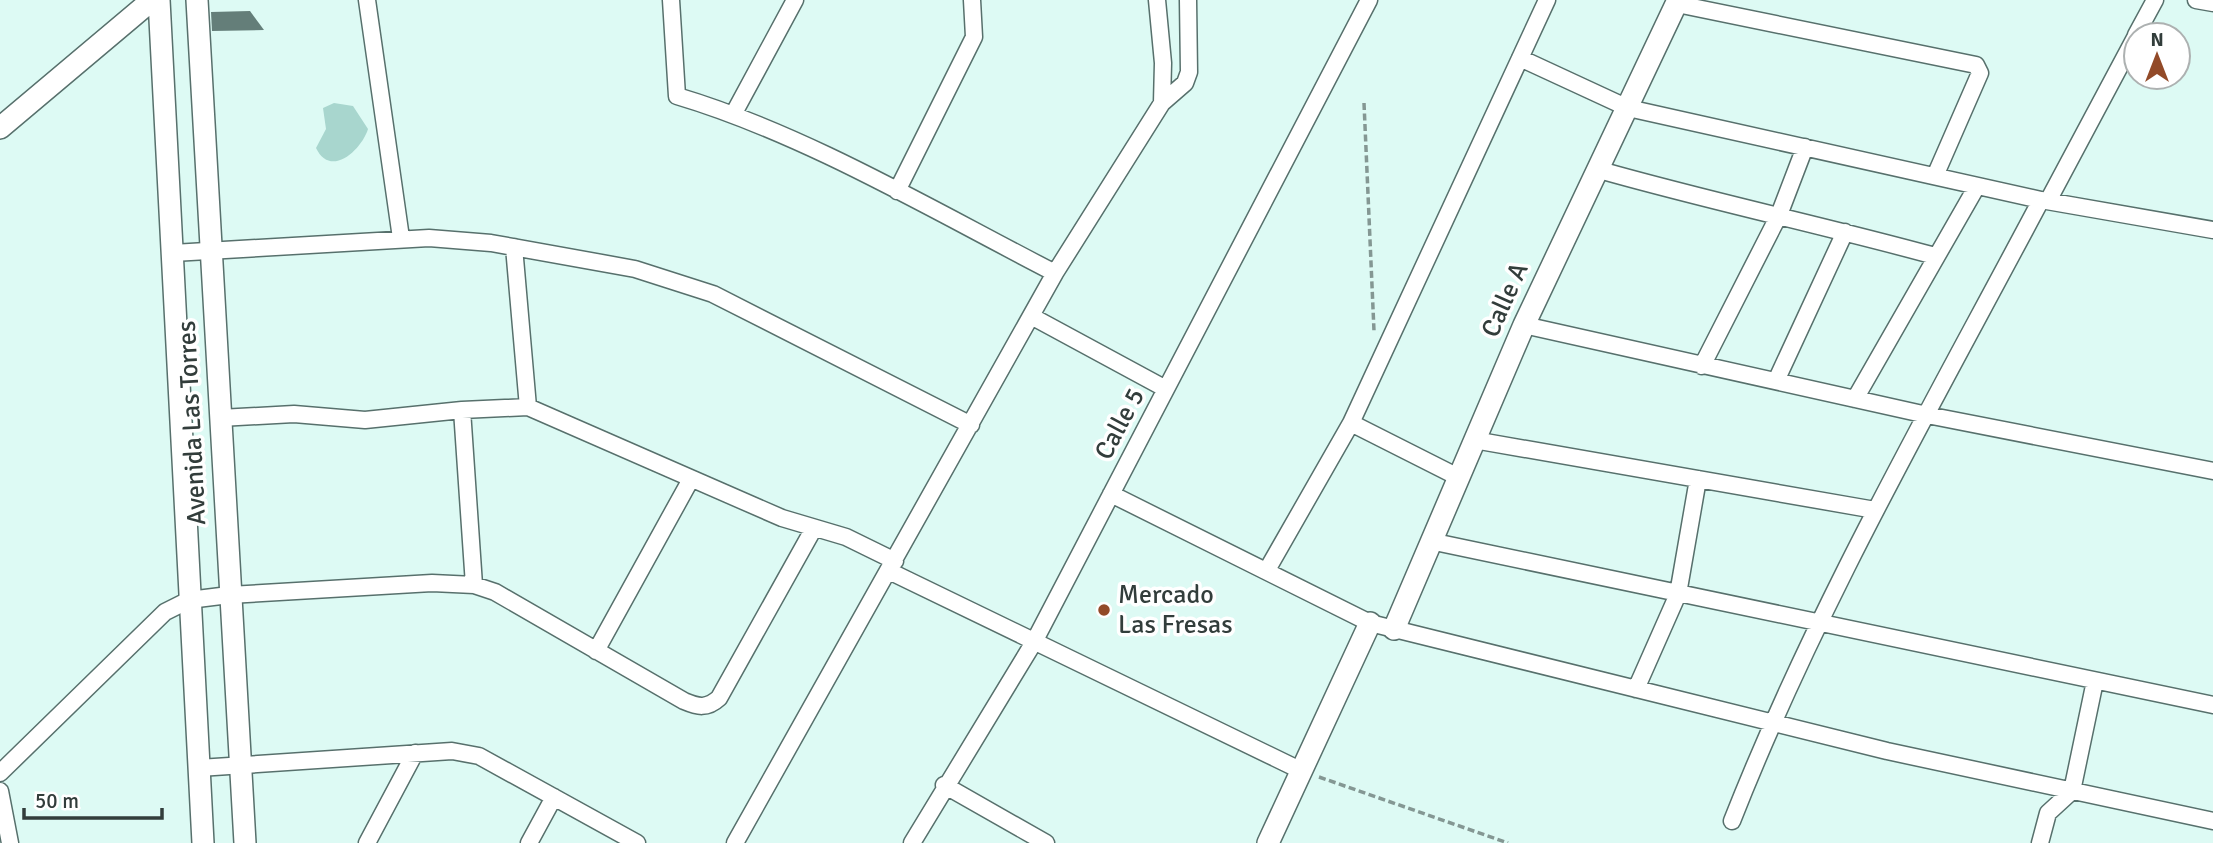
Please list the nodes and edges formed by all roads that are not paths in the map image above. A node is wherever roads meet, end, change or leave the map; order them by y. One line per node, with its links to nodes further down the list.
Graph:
1 (133, 0): 24 (street)
2 (152, 0): 26 (street)
3 (159, 0): 39 (street, Avenida Las Torres)
4 (197, 0): 38 (street, Avenida Las Torres)
5 (367, 0): 36 (street)
6 (671, 0): 25 (street)
7 (795, 0): 25 (street)
8 (972, 0): 31 (street)
9 (1157, 0): 22 (street)
10 (1188, 0): 22 (street)
11 (1355, 0): 18 (street)
12 (1369, 0): 18 (street, Calle 5)
13 (1547, 0): 20 (street)
14 (2155, 0): 19 (street)
15 (2196, 0): 17 (street)
16 (1678, 2): 23 (street, Calle A); 29 (street)
17 (2213, 3)
18 (1357, 19): 46 (street, Calle 5)
19 (2144, 21)
20 (1520, 58): 23 (street); 52 (street)
21 (2122, 61): 32 (street)
22 (1162, 103): 41 (street)
23 (1628, 108): 27 (street); 28 (street, Calle A)
24 (0, 110)
25 (734, 113): 31 (street)
26 (0, 128)
27 (1805, 147): 29 (street); 33 (street)
28 (1596, 169): 33 (street); 43 (street, Calle A)
29 (1935, 176): 30 (street)
30 (1978, 186): 32 (street); 40 (street)
31 (897, 191): 41 (street)
32 (2045, 201): 34 (street); 50 (street)
33 (1779, 215): 35 (street); 44 (street)
34 (2213, 230)
35 (1845, 232): 40 (street); 45 (street)
36 (401, 238): 37 (street); 38 (street)
37 (514, 247): 48 (street); 53 (street)
38 (212, 250): 39 (street); 51 (street, Avenida Las Torres)
39 (173, 253): 68 (street, Avenida Las Torres)
40 (1935, 256): 47 (street)
41 (1055, 273): 42 (street)
42 (1031, 316): 46 (street); 53 (street)
43 (1524, 325): 44 (street); 54 (street, Calle A)
44 (1702, 366): 45 (street)
45 (1776, 381): 47 (street)
46 (1166, 389): 59 (street, Calle 5)
47 (1855, 399): 50 (street)
48 (528, 407): 49 (street); 58 (street)
49 (462, 410): 51 (street); 65 (street)
50 (1927, 415): 55 (street); 60 (street)
51 (220, 418): 67 (street, Avenida Las Torres)
52 (1351, 423): 56 (street); 64 (street)
53 (971, 425): 63 (street)
54 (1474, 440): 56 (street, Calle A); 57 (street)
55 (2213, 471)
56 (1458, 477): 62 (street, Calle A)
57 (1698, 479): 60 (street); 66 (street)
58 (691, 480): 61 (street); 73 (street)
59 (1111, 494): 64 (street); 72 (street, Calle 5)
60 (1875, 510): 70 (street)
61 (814, 528): 63 (street); 73 (street)
62 (1430, 541): 66 (street); 71 (street, Calle A)
63 (892, 566): 72 (street); 95 (street)
64 (1267, 570): 69 (street)
65 (474, 584): 67 (street); 73 (street)
66 (1678, 594): 70 (street); 75 (street)
67 (229, 595): 68 (street); 80 (street, Avenida Las Torres)
68 (189, 600): 79 (street, Avenida Las Torres); 82 (street)
69 (1370, 623): 71 (street); 81 (street)
70 (1819, 624): 74 (street); 77 (street)
71 (1394, 629): 75 (street)
72 (1034, 642): 81 (street); 83 (street, Calle 5)
73 (596, 651)
74 (2095, 681): 76 (street); 85 (street)
75 (1636, 689): 77 (street)
76 (2213, 705)
77 (1771, 723): 85 (street); 87 (street)
78 (415, 753): 80 (street); 86 (street); 92 (street)
79 (199, 768): 80 (street); 90 (street, Avenida Las Torres)
80 (242, 768): 91 (street, Avenida Las Torres)
81 (1302, 771): 98 (street)
82 (0, 772)
83 (944, 785): 96 (street, Calle 5); 97 (street)
84 (0, 791): 89 (street)
85 (2072, 791): 88 (street); 99 (street)
86 (554, 797): 93 (street); 94 (street)
87 (1732, 821)
88 (2213, 821)
89 (10, 843)
90 (203, 843)
91 (245, 843)
92 (366, 843)
93 (529, 843)
94 (637, 843)
95 (734, 843)
96 (912, 843)
97 (1046, 843)
98 (1268, 843)
99 (2040, 843)

